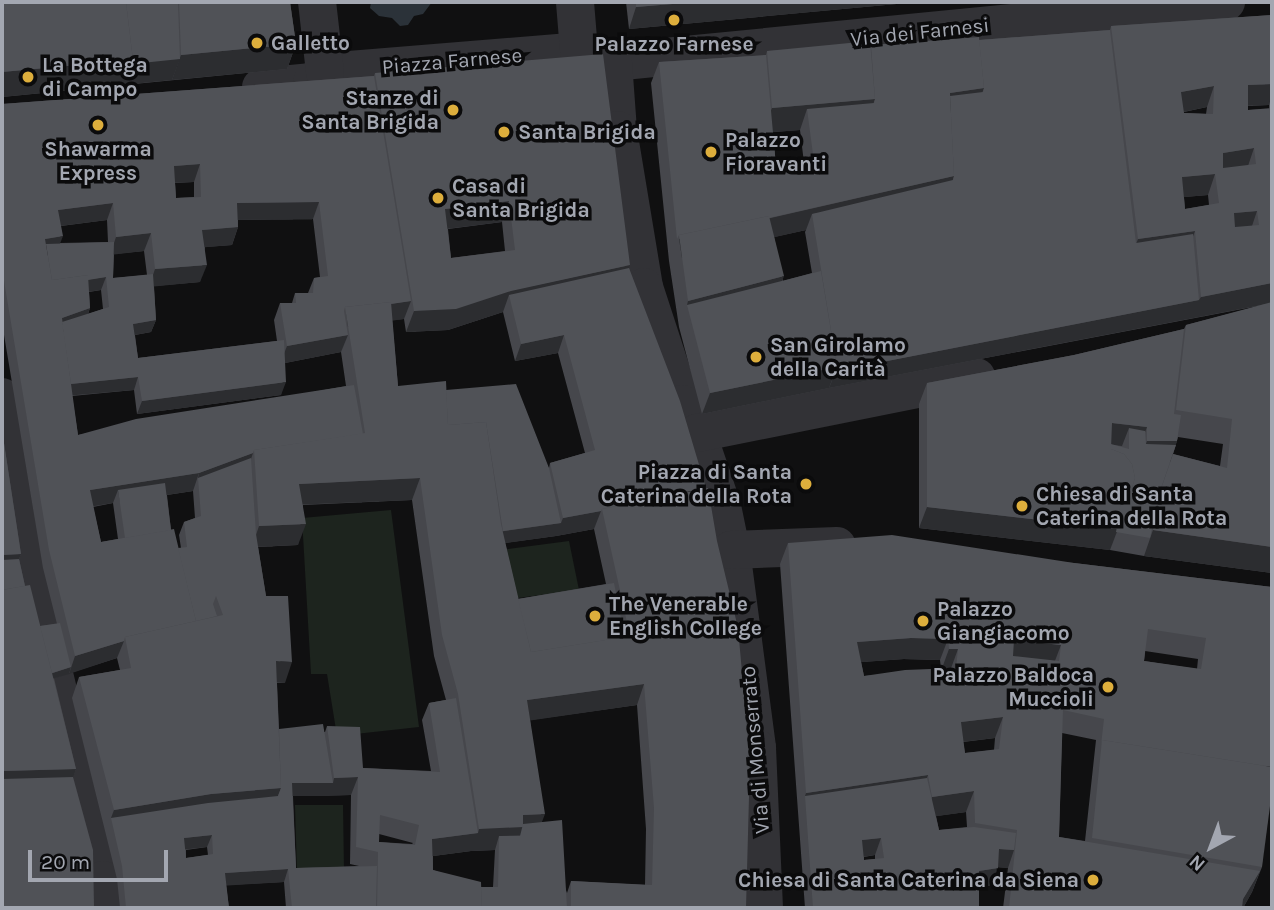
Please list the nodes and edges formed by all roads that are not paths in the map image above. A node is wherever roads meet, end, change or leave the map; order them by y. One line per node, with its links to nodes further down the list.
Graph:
1 (317, 2): 5 (street)
2 (575, 2): 4 (street)
3 (1226, 2): 4 (street, Via dei Farnesi)
4 (596, 57): 5 (street, Piazza Farnese); 9 (street)
5 (325, 72): 6 (street, Piazza Farnese)
6 (221, 91)
7 (1009, 370): 9 (street)
8 (2, 397): 12 (street)
9 (697, 433): 11 (street)
10 (868, 545): 11 (street)
11 (731, 550): 15 (street, Via di Monserrato)
12 (43, 632)
13 (55, 678): 14 (street)
14 (105, 908)
15 (764, 908)

